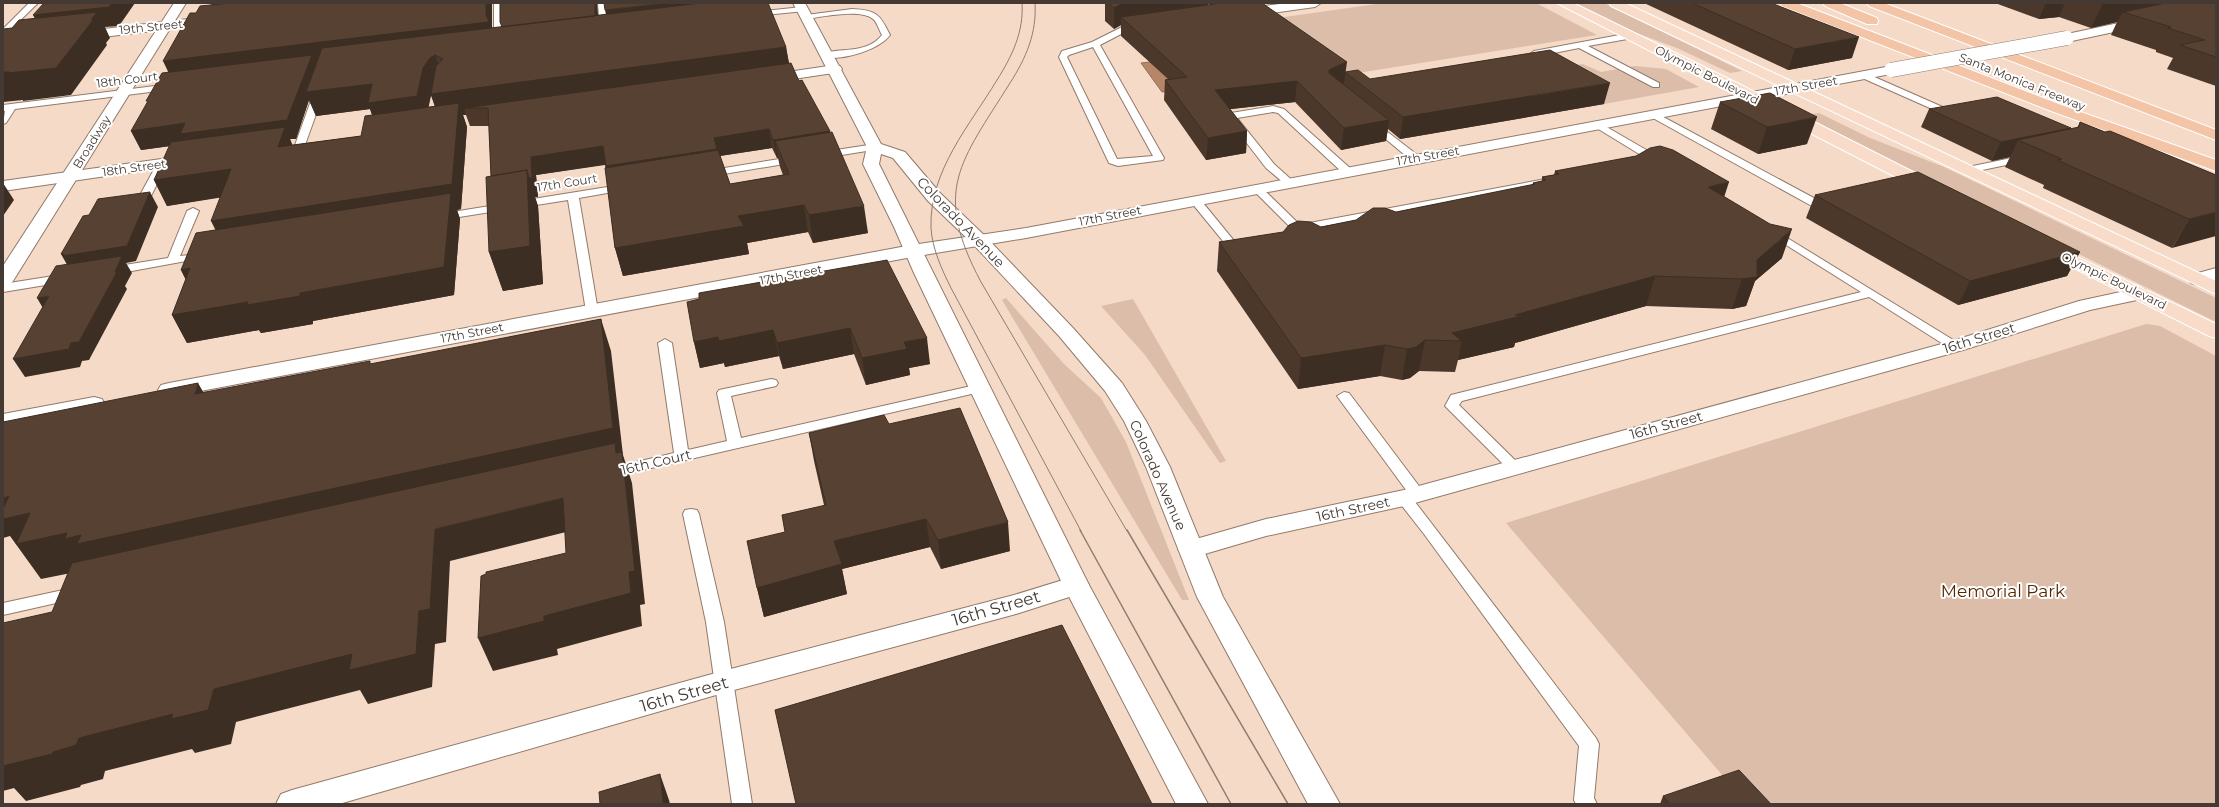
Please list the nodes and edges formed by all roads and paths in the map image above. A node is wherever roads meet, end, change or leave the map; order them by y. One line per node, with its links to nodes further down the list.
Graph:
1 (34, 3): 23 (lane)
2 (180, 3): 16 (street, Broadway)
3 (498, 3): 25 (lane)
4 (602, 3): 20 (lane)
5 (1315, 3): 12 (street)
6 (1563, 3): 21 (main road, Olympic Boulevard)
7 (1615, 3): 35 (main road, Olympic Boulevard)
8 (1786, 3): 57 (highway)
9 (1829, 3): 54 (highway, Santa Monica Freeway)
10 (1874, 3): 45 (highway, Santa Monica Freeway)
11 (802, 9): 13 (lane); 27 (street); 27 (lane)
12 (1228, 15)
13 (741, 16)
14 (228, 19): 16 (street, 19th Street)
15 (2156, 20): 30 (street, 17th Street, bridge)
16 (166, 26): 22 (street, 19th Street); 36 (street, Broadway)
17 (1137, 28): 19 (street)
18 (1976, 28): 43 (highway)
19 (1122, 30): 24 (lane)
20 (604, 32)
21 (1630, 36): 26 (lane); 37 (main road, Olympic Boulevard)
22 (65, 37)
23 (6, 40)
24 (1095, 44): 24 (lane)
25 (500, 45)
26 (1579, 45): 28 (lane); 33 (lane)
27 (828, 55): 29 (street)
28 (1525, 55)
29 (836, 70): 32 (street); 49 (street)
30 (1863, 75): 35 (street, 17th Street); 39 (lane)
31 (323, 80): 47 (lane)
32 (750, 82)
33 (1656, 85)
34 (179, 86): 36 (lane, 18th Court)
35 (1794, 88): 37 (street, 17th Street); 59 (main road, Olympic Boulevard)
36 (123, 93): 38 (lane, 18th Court); 62 (street, Broadway)
37 (1750, 96): 40 (street, 17th Street); 69 (main road, Olympic Boulevard)
38 (8, 108): 42 (lane)
39 (1950, 114)
40 (1654, 115): 44 (street, 17th Street); 71 (lane)
41 (1366, 118): 52 (lane)
42 (3, 121)
43 (2216, 124)
44 (1598, 125): 52 (street, 17th Street); 53 (lane)
45 (2216, 135)
46 (316, 143): 47 (street)
47 (300, 145): 48 (street)
48 (285, 147)
49 (875, 147): 61 (lane); 76 (street, Colorado Avenue); 78 (street)
50 (2040, 155): 59 (lane)
51 (208, 158): 56 (street, 18th Street)
52 (1416, 159): 60 (street, 17th Street)
53 (1657, 160): 55 (lane); 58 (lane)
54 (2216, 160)
55 (1642, 163)
56 (162, 164): 62 (street, 18th Street); 72 (lane)
57 (2216, 166)
58 (1670, 169)
59 (1968, 170): 84 (main road, Olympic Boulevard)
60 (1347, 171): 64 (street, 17th Street); 64 (lane)
61 (698, 175)
62 (71, 176): 66 (street, 18th Street); 85 (street, Broadway)
63 (1565, 178): 67 (lane)
64 (1289, 182): 67 (street, 17th Street)
65 (635, 185): 68 (lane, 17th Court)
66 (3, 186)
67 (1256, 188): 70 (street, 17th Street)
68 (573, 195): 74 (lane, 17th Court); 90 (lane)
69 (1944, 195)
70 (1195, 200): 76 (street, 17th Street); 80 (lane)
71 (1838, 205)
72 (140, 206)
73 (193, 211): 81 (lane)
74 (432, 218)
75 (1757, 222): 88 (lane)
76 (979, 240): 78 (street, 17th Street); 106 (street, Colorado Avenue)
77 (2034, 241): 89 (main road, Olympic Boulevard)
78 (912, 251): 90 (street, 17th Street); 95 (street)
79 (219, 253): 81 (lane)
80 (1240, 255)
81 (172, 261): 82 (lane)
82 (101, 272)
83 (77, 276): 86 (lane)
84 (2207, 277): 87 (main road, Olympic Boulevard)
85 (3, 281)
86 (3, 288)
87 (2216, 288)
88 (1871, 293): 93 (lane); 102 (lane)
89 (2139, 294): 91 (main road, Olympic Boulevard); 93 (street, 16th Street)
90 (592, 311): 96 (street, 17th Street)
91 (2216, 332)
92 (666, 343): 101 (lane)
93 (1956, 346): 102 (street, 16th Street)
94 (771, 383): 100 (lane)
95 (980, 388): 100 (lane, 16th Court); 107 (street)
96 (149, 394)
97 (1344, 396): 104 (lane)
98 (110, 401): 99 (street)
99 (3, 421)
100 (735, 444): 101 (lane, 16th Court)
101 (682, 456): 103 (lane, 16th Court)
102 (1514, 467): 104 (street, 16th Street)
103 (590, 477)
104 (1410, 496): 106 (street, 16th Street); 115 (lane)
105 (691, 514): 110 (lane)
106 (1192, 549): 114 (street, Colorado Avenue)
107 (1076, 585): 110 (street, 16th Street); 113 (street)
108 (88, 590): 109 (lane)
109 (3, 609)
110 (723, 682): 111 (street, 16th Street); 112 (lane)
111 (292, 804)
112 (742, 804)
113 (1192, 804)
114 (1324, 804)
115 (1587, 804)

